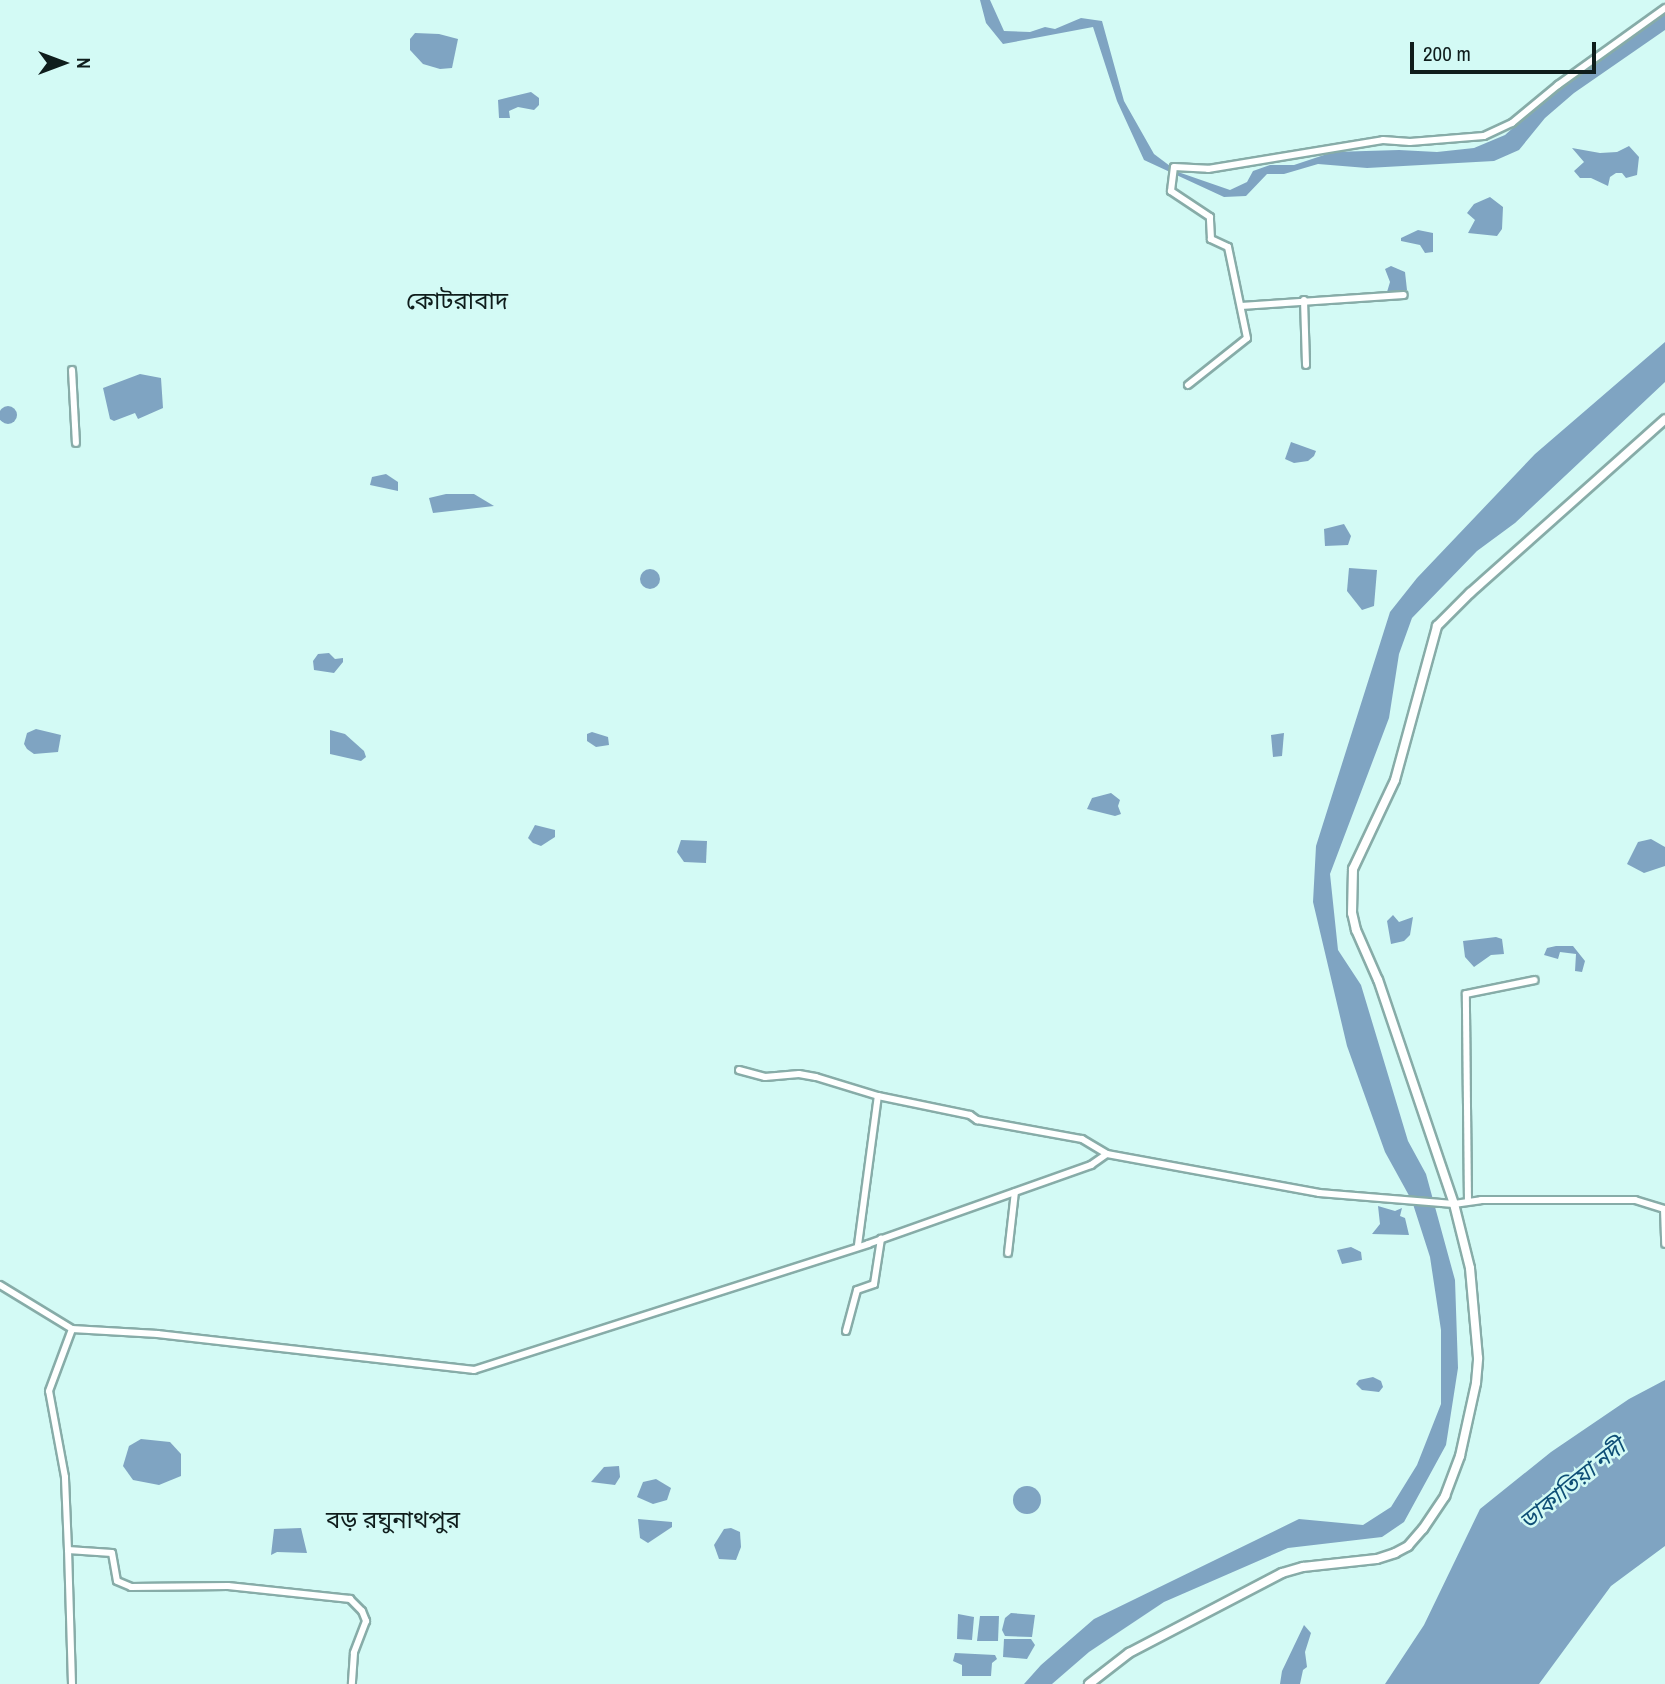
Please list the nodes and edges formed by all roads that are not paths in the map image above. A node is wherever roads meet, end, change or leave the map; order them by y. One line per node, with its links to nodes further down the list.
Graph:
1 (1665, 8): 4 (street)
2 (1404, 295): 3 (street)
3 (1304, 300): 4 (street); 5 (street)
4 (1241, 306): 7 (street)
5 (1307, 365)
6 (72, 370): 9 (street)
7 (1188, 385)
8 (1665, 419): 16 (main road)
9 (76, 443)
10 (1535, 980): 15 (street)
11 (739, 1070): 12 (street)
12 (878, 1096): 13 (street); 20 (street)
13 (1107, 1154): 14 (street); 16 (street)
14 (1015, 1192): 18 (street); 21 (street)
15 (1468, 1201): 16 (street); 17 (street)
16 (1454, 1203): 28 (main road)
17 (1664, 1209): 19 (street)
18 (881, 1240): 20 (street); 24 (street)
19 (1665, 1244)
20 (858, 1245): 23 (street)
21 (1008, 1253)
22 (0, 1285): 23 (street)
23 (72, 1329): 25 (street)
24 (846, 1331)
25 (68, 1550): 26 (street); 27 (street)
26 (72, 1684)
27 (352, 1684)
28 (1089, 1684)

